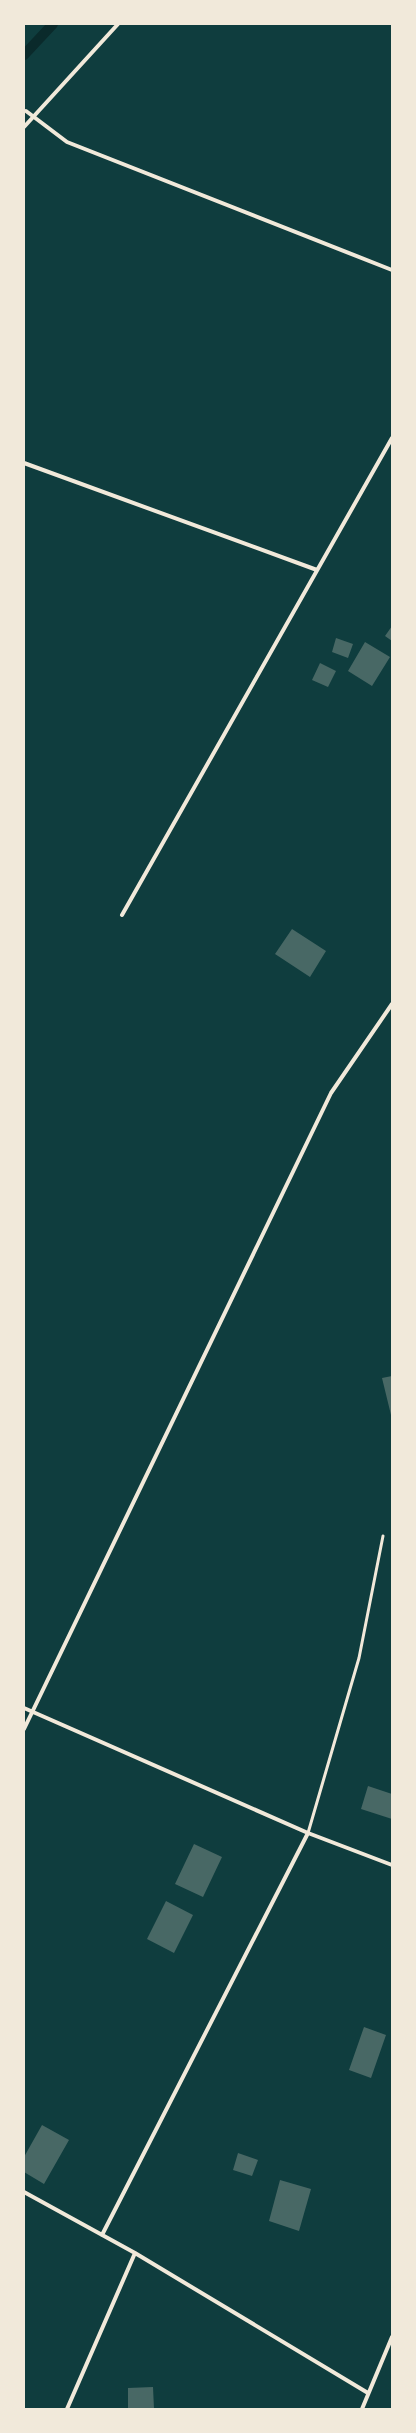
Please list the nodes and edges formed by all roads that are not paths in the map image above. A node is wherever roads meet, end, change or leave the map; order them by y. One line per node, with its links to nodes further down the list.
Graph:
1 (118, 24): 3 (street)
2 (26, 111): 3 (street)
3 (34, 117): 4 (street); 5 (street)
4 (24, 127)
5 (392, 270)
6 (392, 438): 8 (street)
7 (24, 463): 8 (street)
8 (317, 570): 9 (street)
9 (122, 915)
10 (392, 1004): 13 (street)
11 (383, 1536): 15 (lane)
12 (24, 1708): 13 (street)
13 (32, 1712): 14 (street); 15 (street)
14 (24, 1729)
15 (308, 1833): 16 (street); 18 (street)
16 (392, 1865)
17 (24, 2192): 18 (street)
18 (102, 2235): 19 (street)
19 (136, 2253): 21 (street); 22 (street)
20 (392, 2337): 21 (street)
21 (368, 2393): 23 (street)
22 (67, 2409)
23 (362, 2409)

